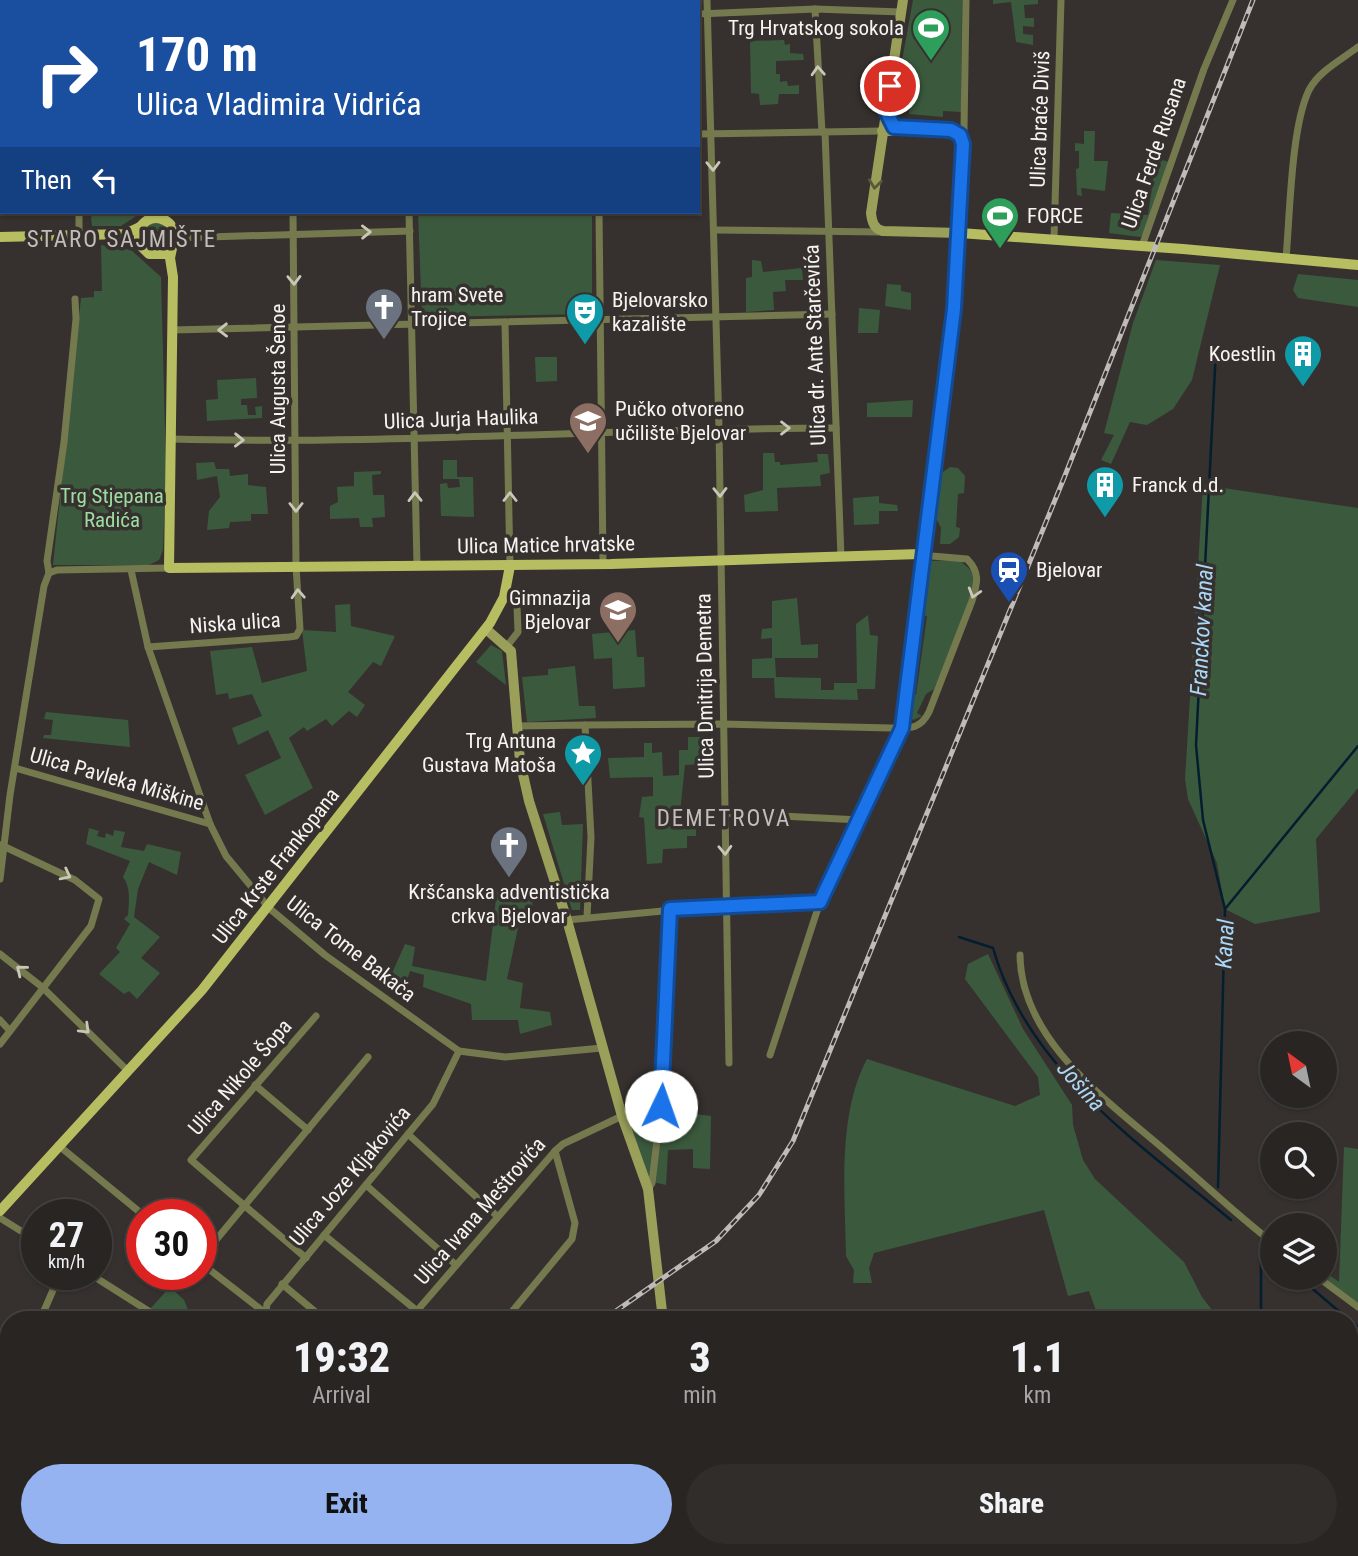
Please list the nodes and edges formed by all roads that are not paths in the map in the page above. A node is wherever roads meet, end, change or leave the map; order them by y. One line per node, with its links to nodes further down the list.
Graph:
1 (707, 0): 9 (street, Ulica Dmitrija Demetra)
2 (824, 0): 7 (street, Ulica dr. Ante Starčevića)
3 (904, 0): 8 (street)
4 (966, 0): 18 (street)
5 (1061, 0): 37 (street, Ulica braće Diviš)
6 (1233, 0): 39 (street, Ulica Ferde Rusana)
7 (819, 9): 8 (street); 9 (street); 15 (street, Ulica dr. Ante Starčevića, one-way to 7)
8 (901, 12): 12 (street)
9 (707, 14): 10 (street); 16 (street, Ulica Dmitrija Demetra)
10 (700, 15)
11 (1358, 47): 42 (street)
12 (886, 111): 13 (street); 14 (street)
13 (898, 130): 14 (street); 18 (street)
14 (882, 131): 15 (street); 25 (street, one-way to 25)
15 (823, 132): 16 (street); 30 (street, Ulica dr. Ante Starčevića)
16 (712, 133): 17 (street); 29 (street, Ulica Dmitrija Demetra, one-way to 29)
17 (700, 134)
18 (960, 135): 28 (street)
19 (79, 214): 35 (street)
20 (171, 214): 26 (main road)
21 (293, 214): 34 (street, Ulica Augusta Šenoe)
22 (410, 214): 32 (street)
23 (599, 214): 48 (street)
24 (157, 215): 26 (main road); 27 (main road)
25 (871, 216): 31 (street); 33 (street)
26 (172, 226): 38 (main road)
27 (140, 227): 35 (main road); 40 (main road)
28 (960, 228): 33 (street, Ulica Ferde Rusana); 37 (main road, Ulica Ferde Rusana); 60 (main road)
29 (714, 230): 30 (street, Ulica Ferde Rusana); 47 (street, Ulica Dmitrija Demetra)
30 (828, 230): 31 (street, Ulica Ferde Rusana); 46 (street, Ulica dr. Ante Starčevića)
31 (855, 230): 33 (street, Ulica Ferde Rusana)
32 (410, 231): 34 (street, one-way to 32); 50 (street)
33 (883, 231)
34 (294, 233): 38 (street); 51 (street, Ulica Augusta Šenoe, one-way to 51)
35 (79, 236): 36 (main road); 40 (main road)
36 (0, 237)
37 (1054, 239): 39 (main road, Ulica Ferde Rusana)
38 (174, 243): 41 (main road); 44 (main road)
39 (1142, 246): 42 (main road)
40 (141, 247): 41 (main road)
41 (153, 255): 44 (main road)
42 (1286, 258): 43 (main road)
43 (1358, 265)
44 (172, 290): 52 (main road)
45 (75, 299): 69 (street)
46 (832, 314): 47 (street); 53 (street, Ulica dr. Ante Starčevića)
47 (716, 319): 48 (street); 54 (street, Ulica Dmitrija Demetra)
48 (600, 321): 49 (street); 55 (street)
49 (505, 322): 50 (street); 56 (street)
50 (413, 324): 51 (street); 57 (street)
51 (295, 329): 52 (street, one-way to 52); 59 (street, Ulica Augusta Šenoe)
52 (172, 330): 58 (main road)
53 (836, 428): 54 (street, Ulica Jurja Haulika, one-way to 53); 61 (street, Ulica dr. Ante Starčevića)
54 (719, 429): 55 (street, Ulica Jurja Haulika); 62 (street, Ulica Dmitrija Demetra, one-way to 62)
55 (602, 431): 56 (street, Ulica Jurja Haulika); 63 (street)
56 (510, 435): 57 (street, Ulica Jurja Haulika); 66 (street, one-way to 56)
57 (414, 438): 59 (street, Ulica Jurja Haulika); 64 (street, one-way to 57)
58 (171, 439): 59 (street, Ulica Jurja Haulika, one-way to 59); 67 (main road)
59 (296, 442): 65 (street, Ulica Augusta Šenoe, one-way to 65)
60 (923, 552): 61 (main road, Ulica Matice hrvatske); 77 (street); 77 (street, one-way to 77)
61 (841, 557): 62 (main road, Ulica Matice hrvatske)
62 (720, 561): 63 (main road, Ulica Matice hrvatske); 74 (street, Ulica Dmitrija Demetra)
63 (603, 564): 66 (main road, Ulica Matice hrvatske)
64 (417, 565): 65 (main road, Ulica Matice hrvatske); 66 (main road, Ulica Matice hrvatske)
65 (296, 566): 67 (main road, Ulica Matice hrvatske); 73 (street, Niska ulica, one-way to 65)
66 (510, 566): 71 (main road, Ulica Krste Frankopana)
67 (169, 568): 68 (street)
68 (131, 570): 69 (street); 73 (street, Ulica Tome Bakača)
69 (49, 573): 78 (street)
70 (517, 606): 72 (street)
71 (486, 629): 72 (street); 88 (main road, Ulica Krste Frankopana)
72 (507, 646): 76 (street)
73 (148, 647): 83 (street, Ulica Tome Bakača)
74 (722, 724): 75 (street); 77 (street); 81 (street, Ulica Dmitrija Demetra)
75 (585, 725): 76 (street); 90 (street)
76 (516, 726): 91 (street)
77 (902, 728): 82 (street)
78 (15, 768): 80 (street); 83 (street, Ulica Pavleka Miškine)
79 (0, 792): 80 (street)
80 (9, 795): 84 (street)
81 (724, 813): 82 (street); 87 (street, Ulica Dmitrija Demetra, one-way to 87)
82 (860, 820): 86 (street)
83 (210, 824): 88 (street, Ulica Tome Bakača)
84 (2, 845): 85 (street); 94 (street, one-way to 94)
85 (0, 879)
86 (820, 902): 87 (street); 101 (street)
87 (727, 905): 89 (street); 103 (street, Ulica Dmitrija Demetra)
88 (270, 908): 100 (street, Ulica Tome Bakača); 104 (main road, Ulica Krste Frankopana)
89 (670, 909): 90 (street); 112 (street)
90 (587, 917): 91 (street)
91 (566, 920): 99 (street)
92 (0, 954): 94 (street, one-way to 92)
93 (1020, 955): 119 (street)
94 (42, 987): 97 (street); 104 (street, one-way to 104)
95 (316, 1016): 105 (street, Ulica Nikole Šopa)
96 (0, 1020): 97 (street)
97 (10, 1031): 98 (street)
98 (0, 1044)
99 (602, 1048): 100 (street, Ulica Tome Bakača); 106 (street)
100 (459, 1051): 108 (street, Ulica Joze Kljakovića)
101 (770, 1055)
102 (368, 1058): 107 (street)
103 (729, 1063)
104 (128, 1071): 109 (main road, Ulica Krste Frankopana)
105 (255, 1085): 107 (street); 114 (street, Ulica Nikole Šopa)
106 (622, 1116): 110 (street, Ulica Ivana Meštrovića); 112 (street)
107 (308, 1130): 114 (street)
108 (408, 1134): 111 (street, Ulica Joze Kljakovića); 116 (street)
109 (58, 1145): 113 (street); 115 (main road, Ulica Krste Frankopana)
110 (555, 1151): 116 (street, Ulica Ivana Meštrovića); 136 (street)
111 (366, 1185): 120 (street, Ulica Joze Kljakovića); 123 (street)
112 (648, 1189): 137 (street)
113 (126, 1201)
114 (244, 1206): 121 (street); 122 (street)
115 (0, 1211)
116 (497, 1216): 123 (street, Ulica Ivana Meštrovića)
117 (0, 1218): 118 (street)
118 (21, 1231)
119 (1260, 1232)
120 (324, 1235): 122 (street, Ulica Joze Kljakovića); 130 (street)
121 (217, 1240)
122 (306, 1258): 125 (street, Ulica Joze Kljakovića)
123 (456, 1265): 130 (street, Ulica Ivana Meštrovića)
124 (217, 1274): 133 (street)
125 (282, 1284): 134 (street, Ulica Joze Kljakovića); 135 (street)
126 (112, 1288): 132 (street)
127 (53, 1290): 131 (street)
128 (1335, 1290): 129 (street)
129 (1358, 1307)
130 (416, 1310)
131 (44, 1311)
132 (148, 1311)
133 (259, 1311)
134 (266, 1311)
135 (314, 1311)
136 (512, 1311)
137 (663, 1311)

